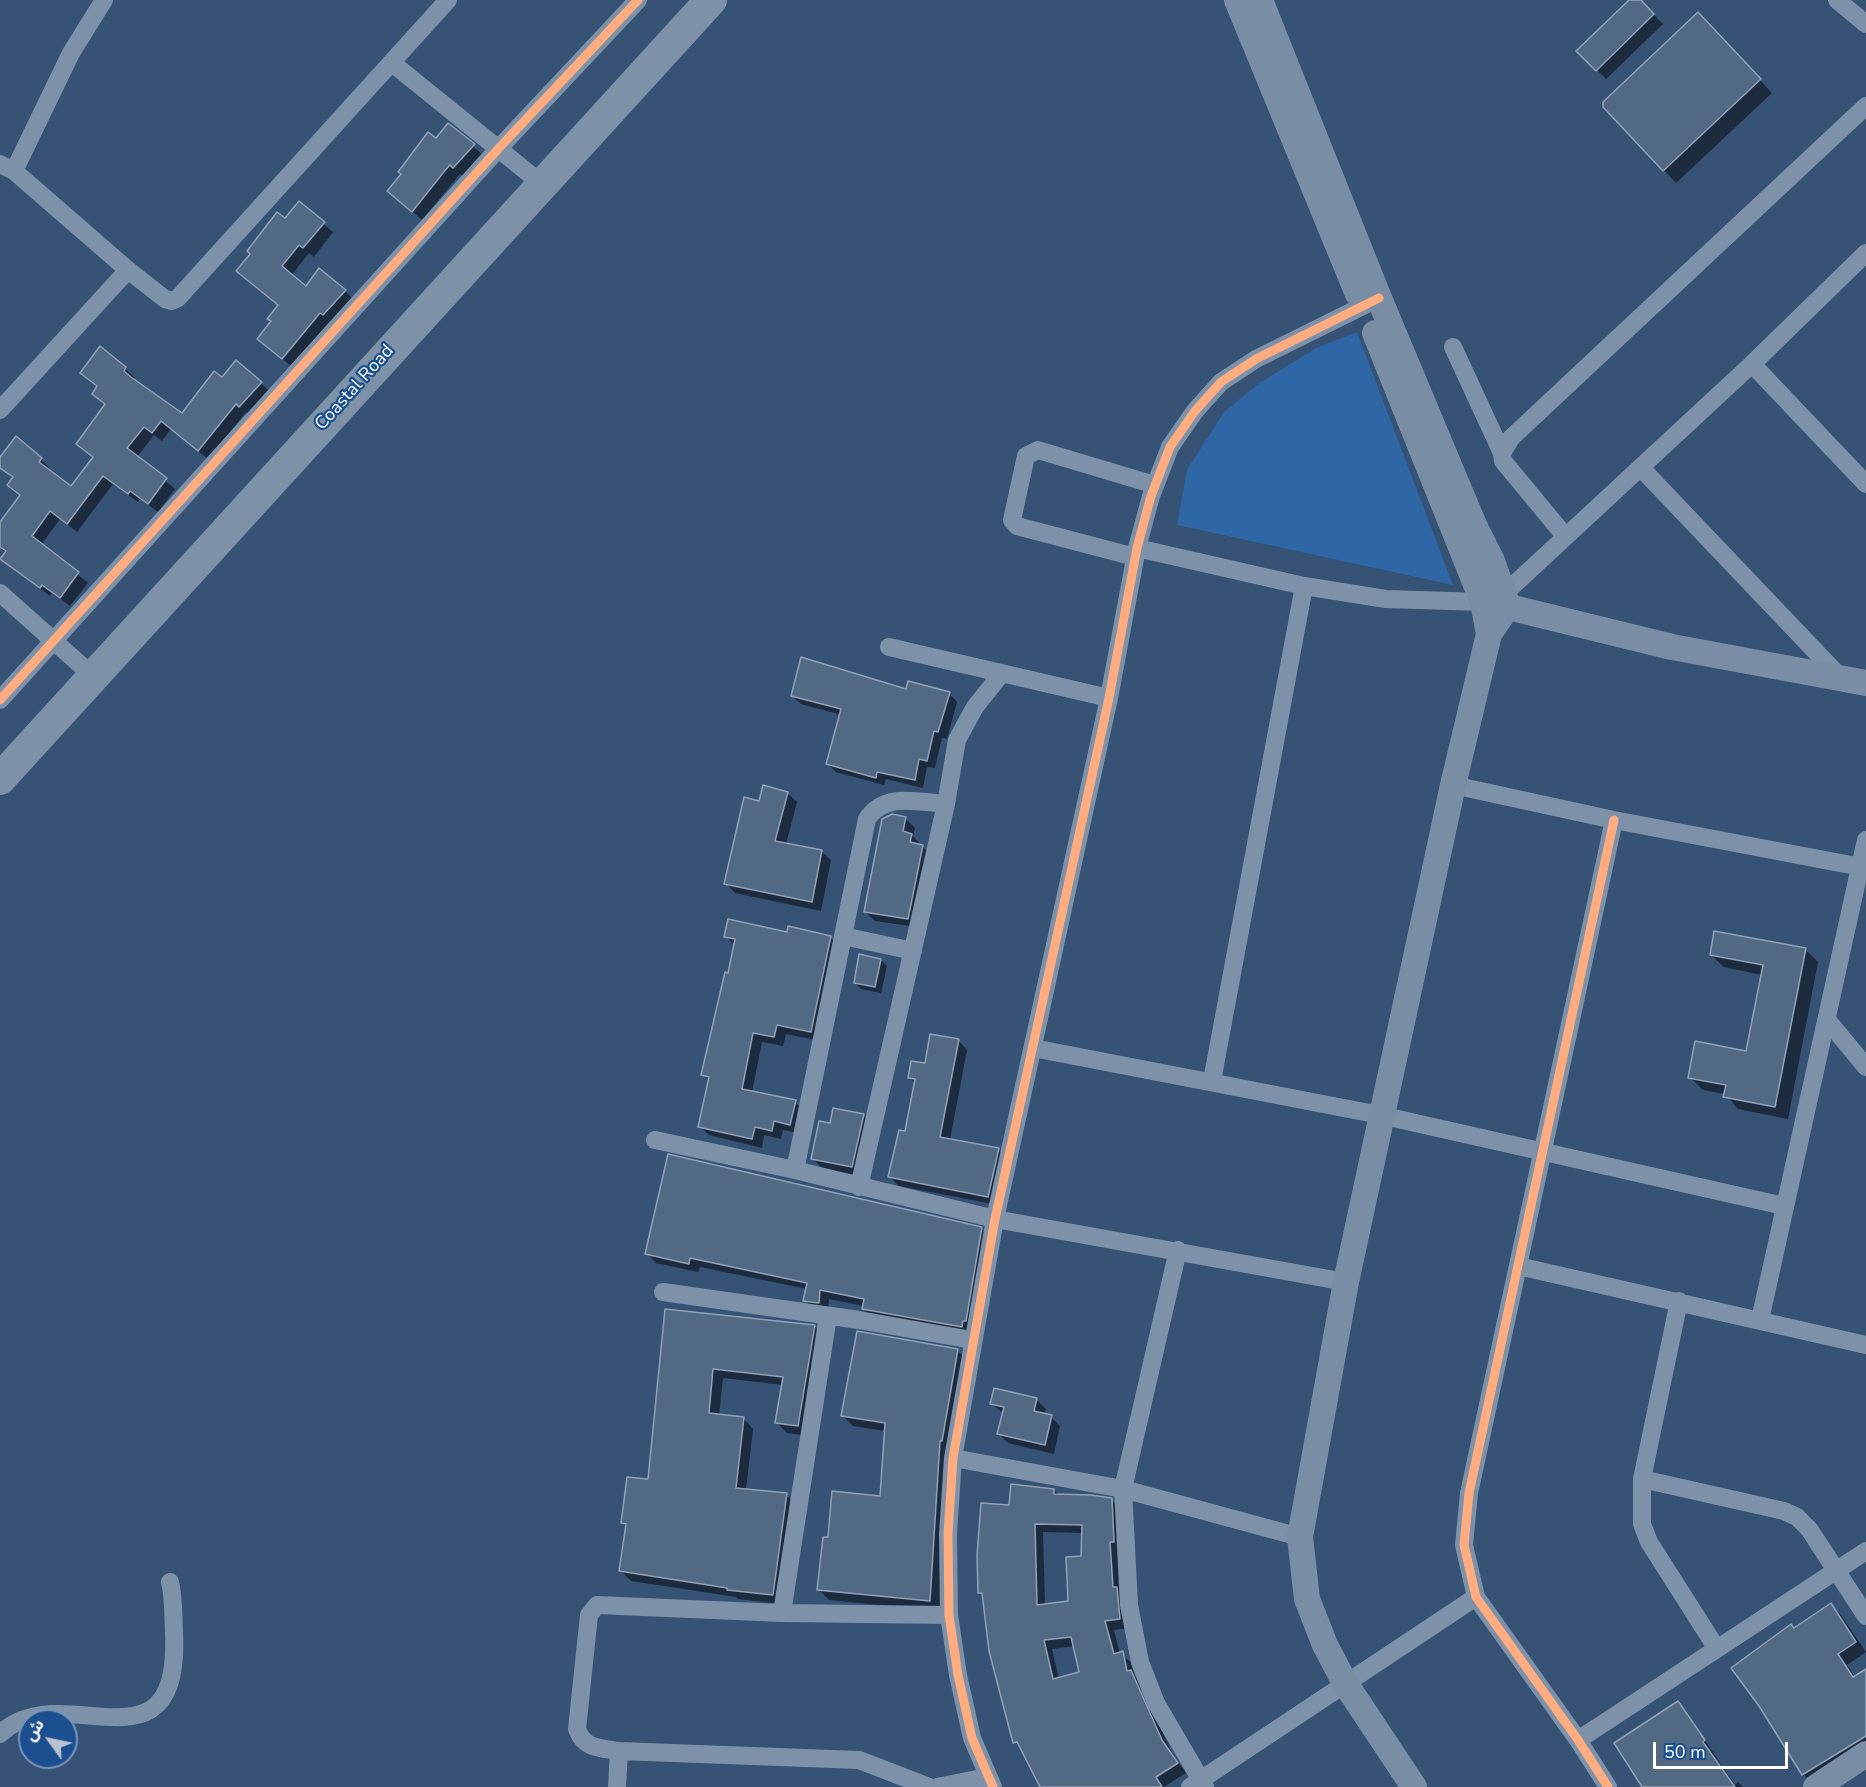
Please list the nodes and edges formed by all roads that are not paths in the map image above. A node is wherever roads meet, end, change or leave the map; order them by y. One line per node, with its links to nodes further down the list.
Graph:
1 (104, 0): 13 (street)
2 (448, 0): 10 (street)
3 (638, 0): 12 (street)
4 (711, 0): 14 (highway, Coastal Road)
5 (1238, 0): 17 (main road)
6 (1260, 0): 17 (main road)
7 (1837, 0): 9 (street)
8 (1857, 0): 9 (street)
9 (1866, 24)
10 (392, 63): 12 (street); 16 (street)
11 (1866, 106): 21 (street)
12 (499, 148): 14 (street); 30 (street)
13 (7, 167): 16 (street)
14 (542, 184): 33 (highway, Coastal Road)
15 (1865, 255): 19 (street)
16 (128, 270): 20 (street)
17 (1371, 302): 24 (street); 29 (main road)
18 (1453, 346): 21 (street)
19 (1752, 364): 22 (street); 23 (street)
20 (0, 410)
21 (1502, 453): 25 (street)
22 (1641, 468): 25 (street); 34 (street)
23 (1866, 484)
24 (1155, 485): 26 (street); 26 (street)
25 (1565, 536): 29 (street)
26 (1136, 553): 27 (street); 36 (street)
27 (1304, 586): 29 (street); 49 (street)
28 (0, 593): 30 (street)
29 (1499, 600): 34 (main road); 39 (main road)
30 (54, 641): 33 (street); 37 (street)
31 (889, 647): 32 (street)
32 (1002, 673): 36 (street); 40 (street)
33 (93, 676): 38 (highway, Coastal Road)
34 (1839, 676): 35 (main road)
35 (1866, 683)
36 (1109, 698): 47 (street)
37 (0, 700)
38 (0, 779)
39 (1453, 785): 41 (street); 50 (main road)
40 (946, 804): 44 (street); 45 (street)
41 (1614, 820): 43 (street); 52 (street)
42 (1866, 840): 43 (street)
43 (1863, 867): 46 (street)
44 (843, 936): 45 (street); 53 (street)
45 (913, 951): 54 (street)
46 (1828, 1021): 48 (street); 55 (street)
47 (1033, 1048): 49 (street); 56 (street)
48 (1866, 1067)
49 (1212, 1081): 50 (street)
50 (1380, 1115): 52 (street); 59 (main road)
51 (655, 1140): 53 (street)
52 (1543, 1151): 55 (street); 58 (street)
53 (795, 1170): 54 (street)
54 (859, 1186): 56 (street)
55 (1784, 1206): 63 (street)
56 (995, 1219): 57 (street); 64 (street)
57 (1178, 1250): 59 (street); 68 (street)
58 (1518, 1266): 61 (street); 73 (street)
59 (1346, 1282): 69 (main road)
60 (663, 1292): 62 (street)
61 (1679, 1302): 63 (street); 67 (street)
62 (828, 1316): 64 (street); 74 (street)
63 (1760, 1320): 65 (street)
64 (972, 1340): 66 (street)
65 (1866, 1345)
66 (953, 1458): 68 (street); 75 (street)
67 (1642, 1479): 71 (street); 77 (street)
68 (1123, 1490): 69 (street); 84 (street)
69 (1300, 1537): 78 (main road)
70 (1866, 1551): 71 (street)
71 (1836, 1571): 76 (street); 77 (street)
72 (170, 1582): 79 (street)
73 (1476, 1597): 78 (street); 80 (street)
74 (782, 1613): 75 (street); 81 (street)
75 (949, 1615): 83 (street)
76 (1866, 1616)
77 (1717, 1649): 80 (street)
78 (1345, 1683): 84 (street); 88 (main road)
79 (0, 1734)
80 (1578, 1740): 89 (street)
81 (619, 1751): 85 (street); 86 (street)
82 (1866, 1754): 90 (main road)
83 (990, 1782): 87 (street)
84 (1199, 1785)
85 (617, 1787)
86 (929, 1787)
87 (937, 1787)
88 (1414, 1787)
89 (1608, 1787)
90 (1816, 1787)

